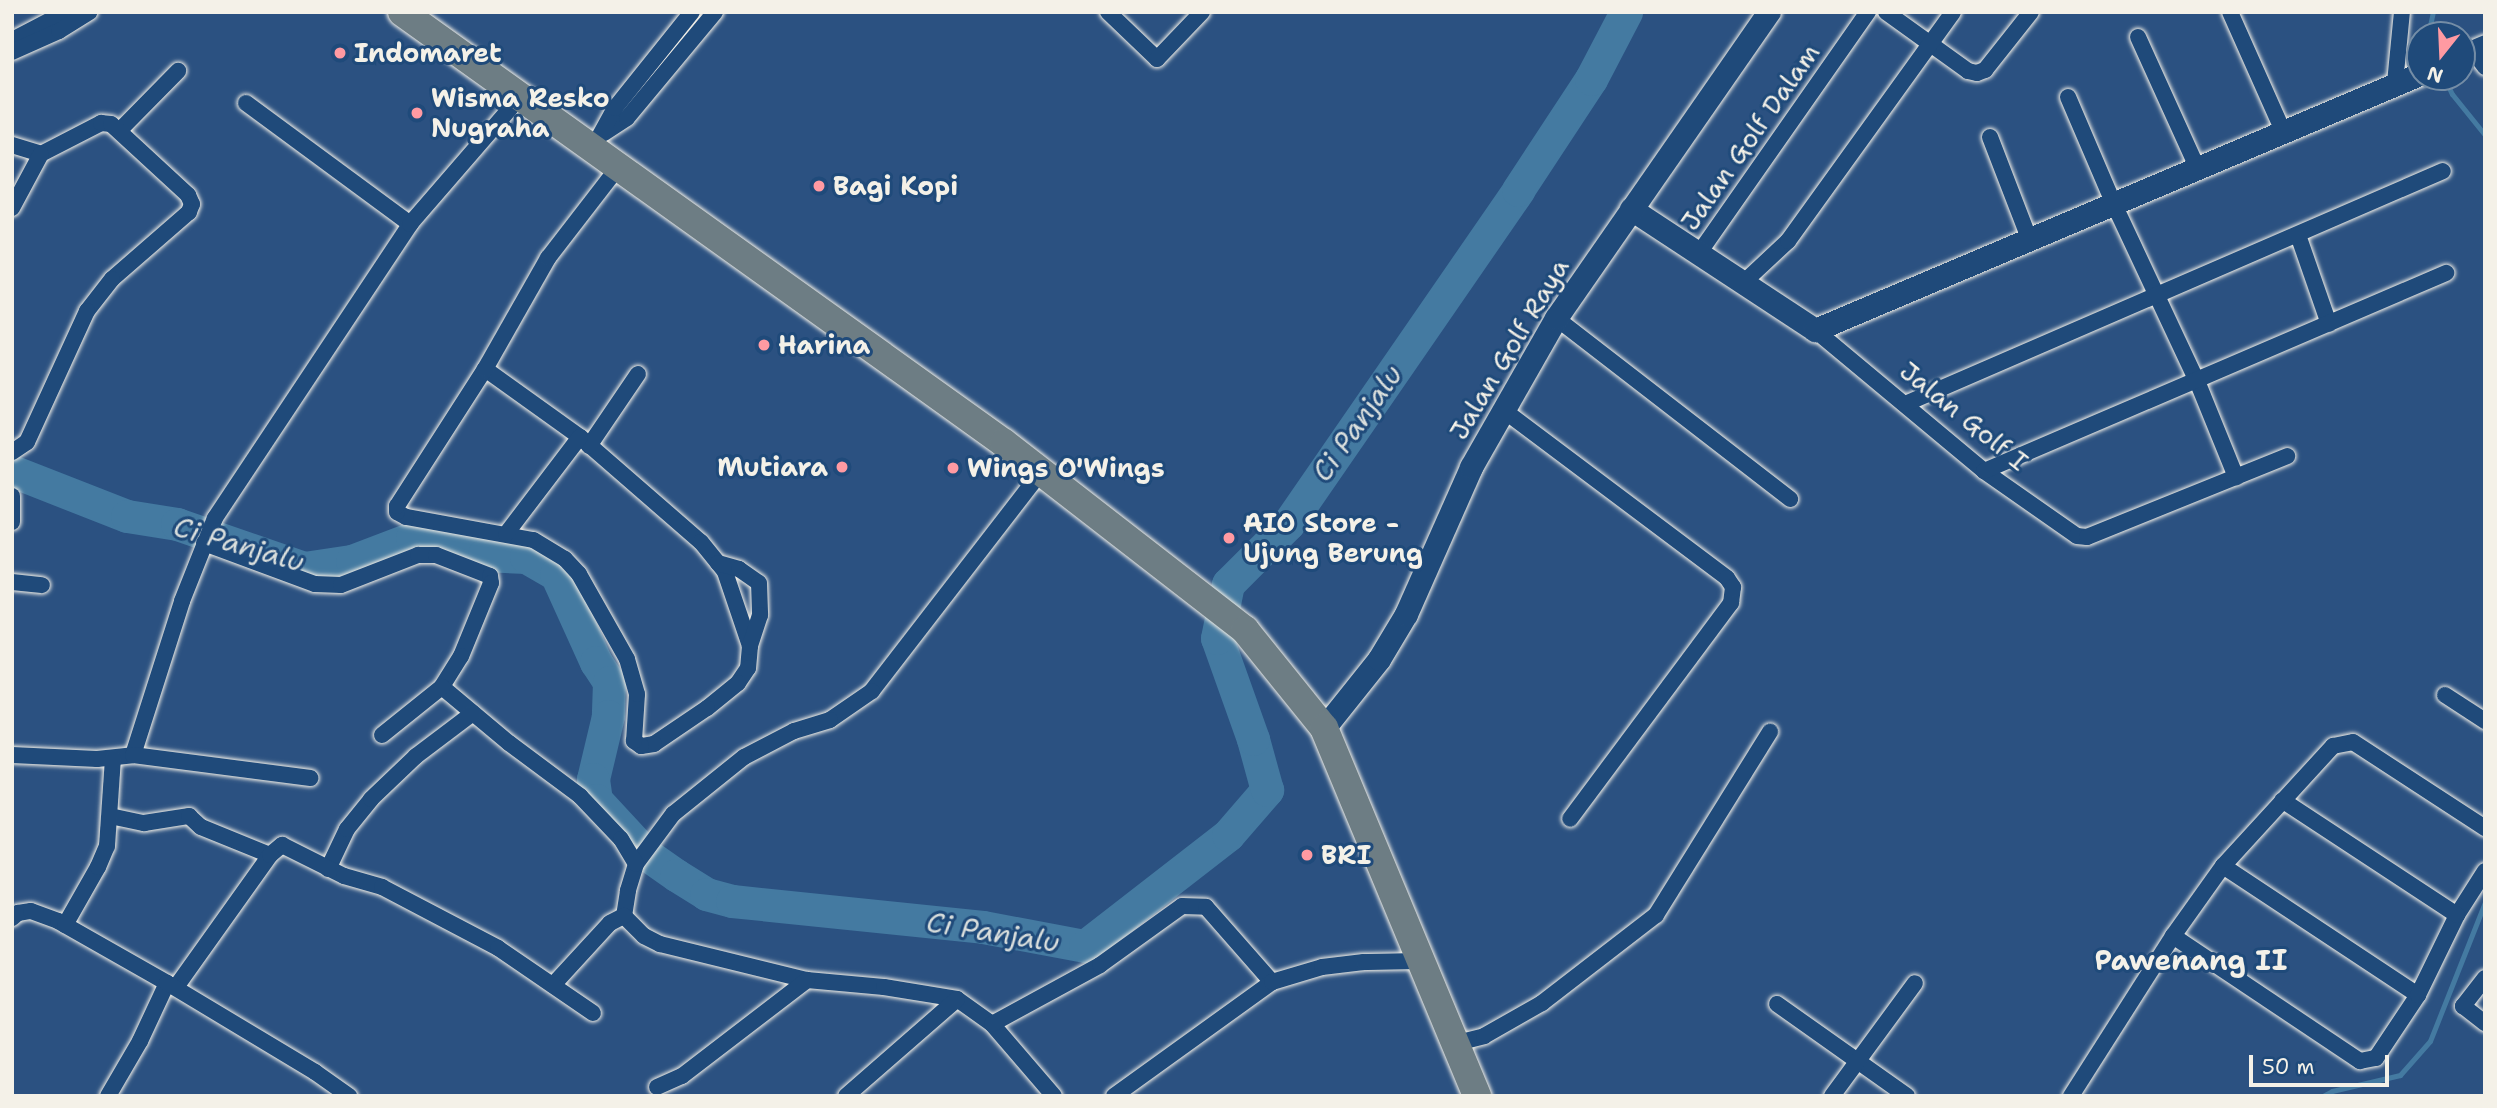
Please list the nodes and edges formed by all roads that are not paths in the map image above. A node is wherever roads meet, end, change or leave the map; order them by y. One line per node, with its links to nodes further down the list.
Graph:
1 (402, 12): 23 (highway)
2 (692, 12): 18 (street)
3 (715, 12): 19 (street)
4 (1108, 12): 5 (street)
5 (1202, 12)
6 (1769, 12): 37 (street, Jalan Golf Raya)
7 (1868, 12): 41 (street, Jalan Golf Dalam)
8 (1886, 12): 16 (street)
9 (1953, 12): 16 (street)
10 (2031, 12): 16 (street)
11 (2230, 12): 27 (street)
12 (2402, 12): 22 (street)
13 (75, 15): 15 (street); 17 (street)
14 (2138, 37): 33 (street)
15 (12, 40)
16 (1929, 46): 43 (street)
17 (12, 52)
18 (656, 57): 19 (street); 29 (street)
19 (669, 68): 29 (street)
20 (178, 71): 26 (street)
21 (2406, 79): 22 (street)
22 (2395, 83): 27 (street)
23 (520, 97): 29 (highway); 38 (street)
24 (2068, 97): 35 (street)
25 (246, 103): 38 (street)
26 (120, 130): 31 (street); 54 (street)
27 (2283, 131): 33 (street)
28 (1990, 136): 40 (street)
29 (598, 141): 32 (highway)
30 (12, 145): 31 (street)
31 (41, 154): 36 (street)
32 (619, 166): 48 (street); 57 (highway)
33 (2197, 167): 35 (street)
34 (2443, 171): 39 (street)
35 (2113, 202): 40 (street); 44 (street)
36 (12, 208)
37 (1630, 209): 41 (street, Jalan Golf I); 45 (street, Jalan Golf Raya)
38 (410, 224): 63 (street)
39 (2298, 234): 44 (street); 46 (street)
40 (2029, 238): 47 (street)
41 (1697, 256): 43 (street, Jalan Golf I)
42 (2446, 273): 46 (street)
43 (1743, 284): 47 (street, Jalan Golf I)
44 (2158, 296): 50 (street); 51 (street)
45 (1556, 318): 52 (street, Jalan Golf Raya); 60 (street)
46 (2329, 324): 50 (street)
47 (1815, 330): 51 (street, Jalan Golf I)
48 (485, 369): 53 (street); 62 (street)
49 (638, 374): 53 (street)
50 (2197, 381): 56 (street); 58 (street)
51 (1905, 404): 56 (street, Jalan Golf I)
52 (1502, 409): 72 (street, Jalan Golf Raya); 81 (street)
53 (584, 442): 62 (street); 64 (street)
54 (12, 452)
55 (2287, 456): 58 (street, Jalan Golf I)
56 (1984, 471): 58 (street, Jalan Golf I)
57 (1041, 472): 72 (highway); 84 (street)
58 (2236, 477)
59 (12, 496): 61 (street)
60 (1790, 499)
61 (12, 522)
62 (506, 534): 67 (street)
63 (205, 541): 68 (street); 76 (street)
64 (718, 563): 67 (street); 67 (street)
65 (12, 582): 66 (street)
66 (42, 585)
67 (750, 646)
68 (442, 687): 70 (street); 74 (street)
69 (2445, 695): 71 (street)
70 (473, 713): 84 (street); 86 (street)
71 (2485, 722)
72 (1324, 728): 93 (highway)
73 (1770, 732): 106 (street)
74 (382, 734)
75 (12, 755): 77 (street)
76 (133, 755): 77 (street); 78 (street)
77 (113, 758): 80 (street)
78 (311, 778)
79 (2282, 800): 82 (street); 85 (street); 88 (street)
80 (110, 816): 83 (street); 91 (street)
81 (1570, 819)
82 (2485, 828)
83 (270, 855): 86 (street); 98 (street)
84 (637, 863): 89 (street)
85 (2222, 866): 92 (street); 100 (street)
86 (328, 869): 99 (street)
87 (2485, 871): 88 (street)
88 (2456, 915): 100 (street)
89 (624, 916): 95 (street); 99 (street)
90 (12, 918): 91 (street)
91 (65, 925): 98 (street)
92 (2173, 936): 100 (street); 117 (street)
93 (1422, 961): 96 (street); 106 (highway)
94 (2485, 978): 104 (street)
95 (807, 980): 101 (street); 108 (street)
96 (1272, 982): 105 (street); 113 (street)
97 (1915, 983): 107 (street)
98 (172, 985): 109 (street); 110 (street)
99 (553, 985): 103 (street)
100 (2418, 995)
101 (957, 999): 105 (street); 111 (street)
102 (1777, 1004): 107 (street)
103 (593, 1013)
104 (2485, 1023)
105 (992, 1024): 112 (street)
106 (1453, 1044): 114 (highway)
107 (1859, 1060): 115 (street); 116 (street)
108 (657, 1087)
109 (108, 1096)
110 (349, 1096)
111 (846, 1096)
112 (1055, 1096)
113 (1114, 1096)
114 (1478, 1096)
115 (1832, 1096)
116 (1907, 1096)
117 (2071, 1096)

